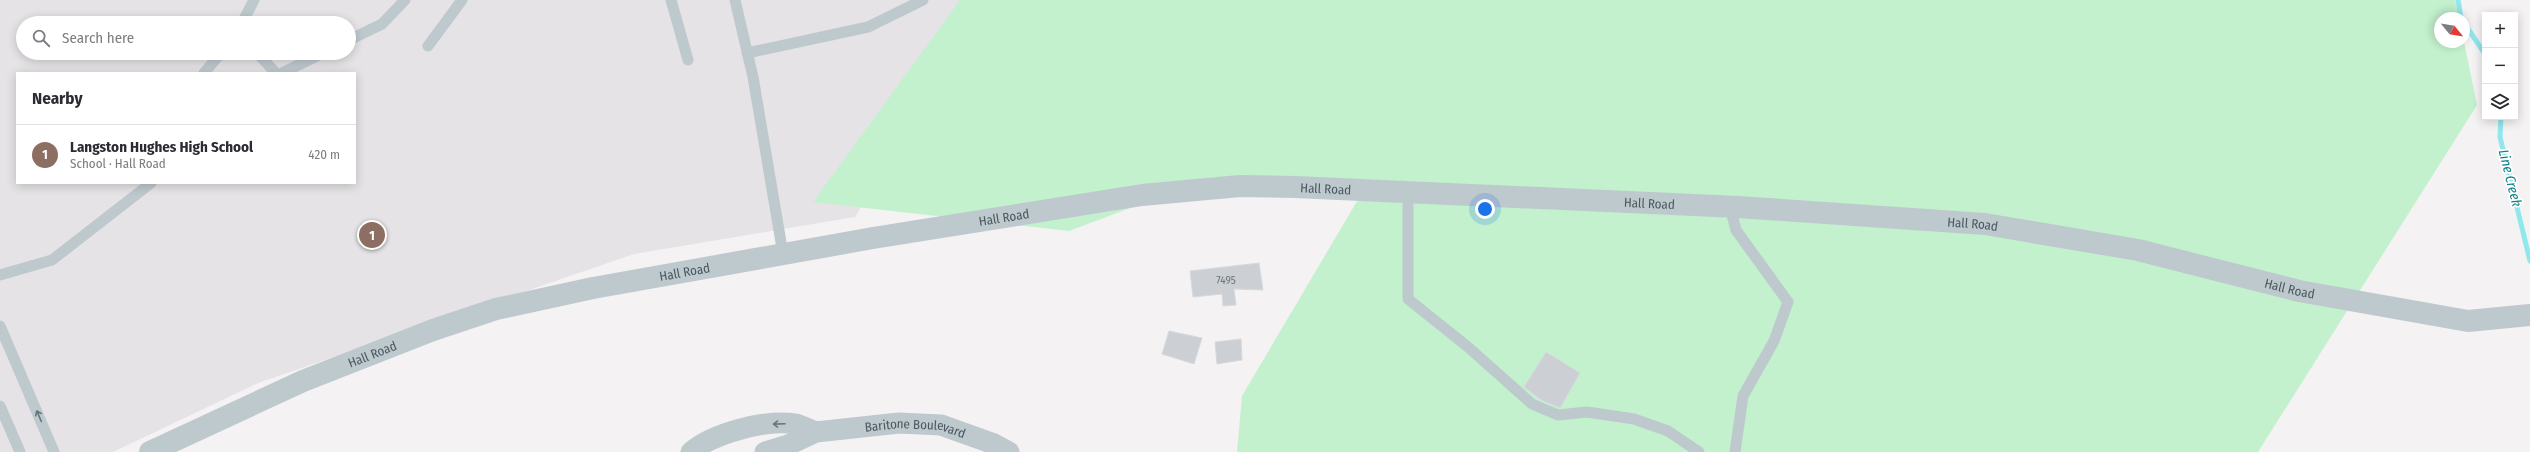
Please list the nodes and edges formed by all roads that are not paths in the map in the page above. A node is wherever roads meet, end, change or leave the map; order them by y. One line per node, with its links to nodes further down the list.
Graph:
1 (254, 0): 7 (lane)
2 (405, 0): 8 (lane)
3 (462, 0): 9 (lane)
4 (671, 0): 14 (lane)
5 (735, 0): 10 (lane)
6 (923, 0): 10 (lane)
7 (246, 16)
8 (356, 37)
9 (428, 46)
10 (747, 53): 21 (lane)
11 (215, 60): 15 (lane)
12 (264, 60): 16 (lane)
13 (309, 60): 17 (lane)
14 (688, 60)
15 (205, 72)
16 (275, 72)
17 (284, 72)
18 (150, 184): 22 (lane)
19 (1408, 192): 20 (street, Hall Road); 21 (street, Hall Road); 33 (lane)
20 (1730, 207): 23 (street, Hall Road); 34 (lane)
21 (783, 254): 29 (street, Hall Road)
22 (0, 275)
23 (2530, 315)
24 (0, 326): 28 (lane, one-way to 24)
25 (0, 406): 27 (lane)
26 (816, 432): 30 (street, Baritone Boulevard, one-way to 30); 31 (street, Baritone Boulevard); 32 (street, Baritone Boulevard)
27 (20, 452)
28 (54, 452)
29 (150, 452)
30 (691, 452)
31 (765, 452)
32 (1009, 452)
33 (1699, 452)
34 (1734, 452)

